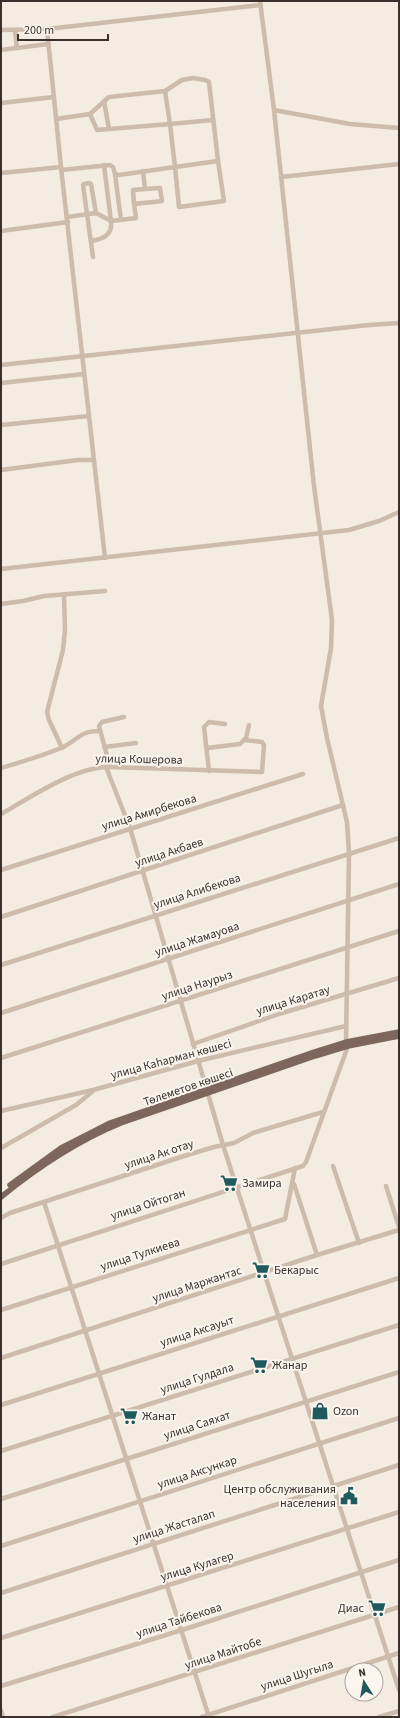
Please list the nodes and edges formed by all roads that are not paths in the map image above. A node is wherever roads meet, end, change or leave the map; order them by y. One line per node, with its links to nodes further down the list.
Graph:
1 (260, 3): 2 (street); 12 (street)
2 (47, 29): 4 (street); 5 (street)
3 (1, 30): 4 (street)
4 (15, 31): 6 (street)
5 (48, 44): 6 (street); 9 (street)
6 (17, 48): 7 (street)
7 (1, 50)
8 (165, 91): 10 (street); 15 (street); 16 (street)
9 (54, 97): 11 (street); 14 (street)
10 (104, 101): 13 (street); 18 (street)
11 (1, 103)
12 (274, 110): 17 (street); 27 (street)
13 (90, 114): 14 (street); 18 (street)
14 (56, 119): 23 (street)
15 (213, 120): 16 (street); 19 (street)
16 (170, 124): 18 (street); 22 (street)
17 (399, 128)
18 (109, 129)
19 (218, 161): 22 (street); 22 (street)
20 (399, 164): 27 (street)
21 (104, 165): 23 (street); 26 (street); 34 (street)
22 (175, 167): 24 (street)
23 (61, 168): 25 (street); 32 (street)
24 (143, 171): 26 (street); 28 (street)
25 (1, 173)
26 (115, 174): 33 (street)
27 (281, 177): 39 (street)
28 (146, 189): 29 (street); 29 (street)
29 (134, 204): 33 (street)
30 (96, 213): 31 (street); 31 (street); 34 (street)
31 (87, 214): 32 (street); 36 (street)
32 (67, 220): 35 (street); 40 (street)
33 (121, 220): 34 (street)
34 (111, 221): 36 (street)
35 (1, 231)
36 (91, 241): 37 (street)
37 (93, 257)
38 (399, 323): 39 (street)
39 (298, 333): 40 (street); 49 (street)
40 (82, 356): 41 (street); 42 (street)
41 (1, 365)
42 (84, 374): 43 (street); 44 (street)
43 (1, 383)
44 (89, 416): 45 (street); 46 (street)
45 (1, 425)
46 (94, 460): 47 (street); 50 (street)
47 (1, 470)
48 (399, 512): 49 (street)
49 (320, 533): 50 (street); 68 (street)
50 (105, 558): 51 (street)
51 (1, 569)
52 (106, 591): 53 (street)
53 (64, 594): 54 (street); 62 (street)
54 (1, 604)
55 (124, 717): 58 (street)
56 (225, 724): 63 (street)
57 (249, 725): 59 (street)
58 (100, 731): 61 (street); 62 (street)
59 (244, 740): 63 (street); 66 (street, улица Кошерова)
60 (136, 743): 61 (street)
61 (104, 747): 64 (street)
62 (62, 748): 65 (street)
63 (207, 748): 66 (street)
64 (108, 767): 66 (street, улица Кошерова); 69 (street, улица Кошерова); 70 (street)
65 (1, 768)
66 (209, 771)
67 (303, 774): 70 (street, улица Амирбекова)
68 (343, 805): 72 (street); 74 (street, улица Акбаев)
69 (1, 814)
70 (130, 828): 73 (street, улица Амирбекова); 74 (street)
71 (399, 838): 72 (street, улица Алибекова)
72 (349, 853): 76 (street); 77 (street, улица Алибекова)
73 (1, 870)
74 (142, 871): 77 (street); 78 (street, улица Акбаев)
75 (399, 884): 76 (street, улица Жамауова)
76 (347, 902): 80 (street); 81 (street, улица Жамауова)
77 (156, 915): 81 (street); 82 (street, улица Алибекова)
78 (1, 917)
79 (399, 931): 80 (street, улица Наурыз)
80 (348, 946): 84 (street); 85 (street, улица Наурыз)
81 (168, 958): 85 (street); 86 (street, улица Жамауова)
82 (1, 965)
83 (399, 978): 84 (street, улица Каратау)
84 (348, 994): 87 (street); 90 (street, улица Каратау)
85 (181, 1000): 90 (street); 92 (street, улица Наурыз)
86 (1, 1012)
87 (346, 1026): 91 (street); 93 (street, улица Каһарман көшесі)
88 (399, 1032): 91 (main road, Төлеметов көшесі)
89 (399, 1036): 91 (main road, Төлеметов көшесі)
90 (193, 1044): 93 (street)
91 (347, 1044): 95 (main road, Төлеметов көшесі); 97 (street)
92 (1, 1058)
93 (198, 1061): 94 (street, улица Каһарман көшесі); 95 (street)
94 (93, 1090): 96 (street, улица Каһарман көшесі); 99 (street)
95 (207, 1091): 98 (street); 105 (main road, Төлеметов көшесі); 106 (main road, Төлеметов көшесі)
96 (1, 1111)
97 (323, 1112): 98 (street, улица Ак отау); 101 (street, улица Ойтоган)
98 (223, 1145): 103 (street); 107 (street, улица Ак отау)
99 (1, 1148)
100 (332, 1166): 111 (street)
101 (295, 1168): 102 (street); 103 (street, улица Ойтоган)
102 (293, 1182): 109 (street, улица Тулкиева); 113 (street)
103 (236, 1186): 109 (street); 112 (street, улица Ойтоган)
104 (386, 1186): 110 (street)
105 (1, 1192)
106 (1, 1197)
107 (44, 1202): 108 (street, улица Ак отау); 112 (street)
108 (1, 1218)
109 (250, 1229): 115 (street); 117 (street, улица Тулкиева)
110 (399, 1229): 111 (street, улица Маржантас)
111 (359, 1242): 113 (street, улица Маржантас)
112 (58, 1245): 114 (street, улица Ойтоган); 117 (street)
113 (317, 1255): 115 (street, улица Маржантас)
114 (1, 1264)
115 (264, 1272): 119 (street); 121 (street, улица Маржантас)
116 (399, 1278): 119 (street, улица Аксауыт)
117 (71, 1287): 118 (street, улица Тулкиева); 121 (street)
118 (1, 1310)
119 (278, 1316): 123 (street); 125 (street, улица Аксауыт)
120 (399, 1325): 123 (street, улица Гулдала)
121 (85, 1331): 122 (street, улица Маржантас); 125 (street)
122 (1, 1358)
123 (293, 1359): 126 (street); 128 (street, улица Гулдала)
124 (399, 1372): 126 (street, улица Саяхат)
125 (99, 1373): 127 (street, улица Аксауыт); 128 (street)
126 (306, 1401): 130 (street); 132 (street, улица Саяхат)
127 (1, 1405)
128 (113, 1415): 131 (street, улица Гулдала); 132 (street)
129 (399, 1418): 130 (street, улица Аксункар)
130 (320, 1444): 134 (street); 136 (street, улица Аксункар)
131 (1, 1451)
132 (127, 1458): 135 (street, улица Саяхат); 136 (street)
133 (399, 1465): 134 (street, улица Жасталап)
134 (333, 1486): 138 (street); 139 (street, улица Жасталап)
135 (1, 1499)
136 (140, 1500): 139 (street); 140 (street, улица Аксункар)
137 (399, 1512): 138 (street, улица Кулагер)
138 (348, 1529): 142 (street); 143 (street, улица Кулагер)
139 (154, 1543): 143 (street); 144 (street, улица Жасталап)
140 (1, 1546)
141 (399, 1560): 142 (street, улица Тайбекова)
142 (361, 1572): 146 (street); 147 (street, улица Тайбекова)
143 (168, 1586): 147 (street); 148 (street, улица Кулагер)
144 (1, 1593)
145 (399, 1607): 146 (street, улица Майтобе)
146 (375, 1614): 150 (street); 151 (street, улица Майтобе)
147 (182, 1630): 151 (street); 152 (street, улица Тайбекова)
148 (1, 1638)
149 (399, 1653): 150 (street, улица Шугыла)
150 (389, 1656): 153 (street); 156 (street, улица Шугыла)
151 (195, 1672): 156 (street); 158 (street, улица Майтобе)
152 (1, 1686)
153 (399, 1690)
154 (1, 1710): 157 (street)
155 (399, 1711): 160 (street)
156 (209, 1716): 159 (street, улица Шугыла)
157 (4, 1717)
158 (53, 1717)
159 (202, 1717)
160 (379, 1717)

